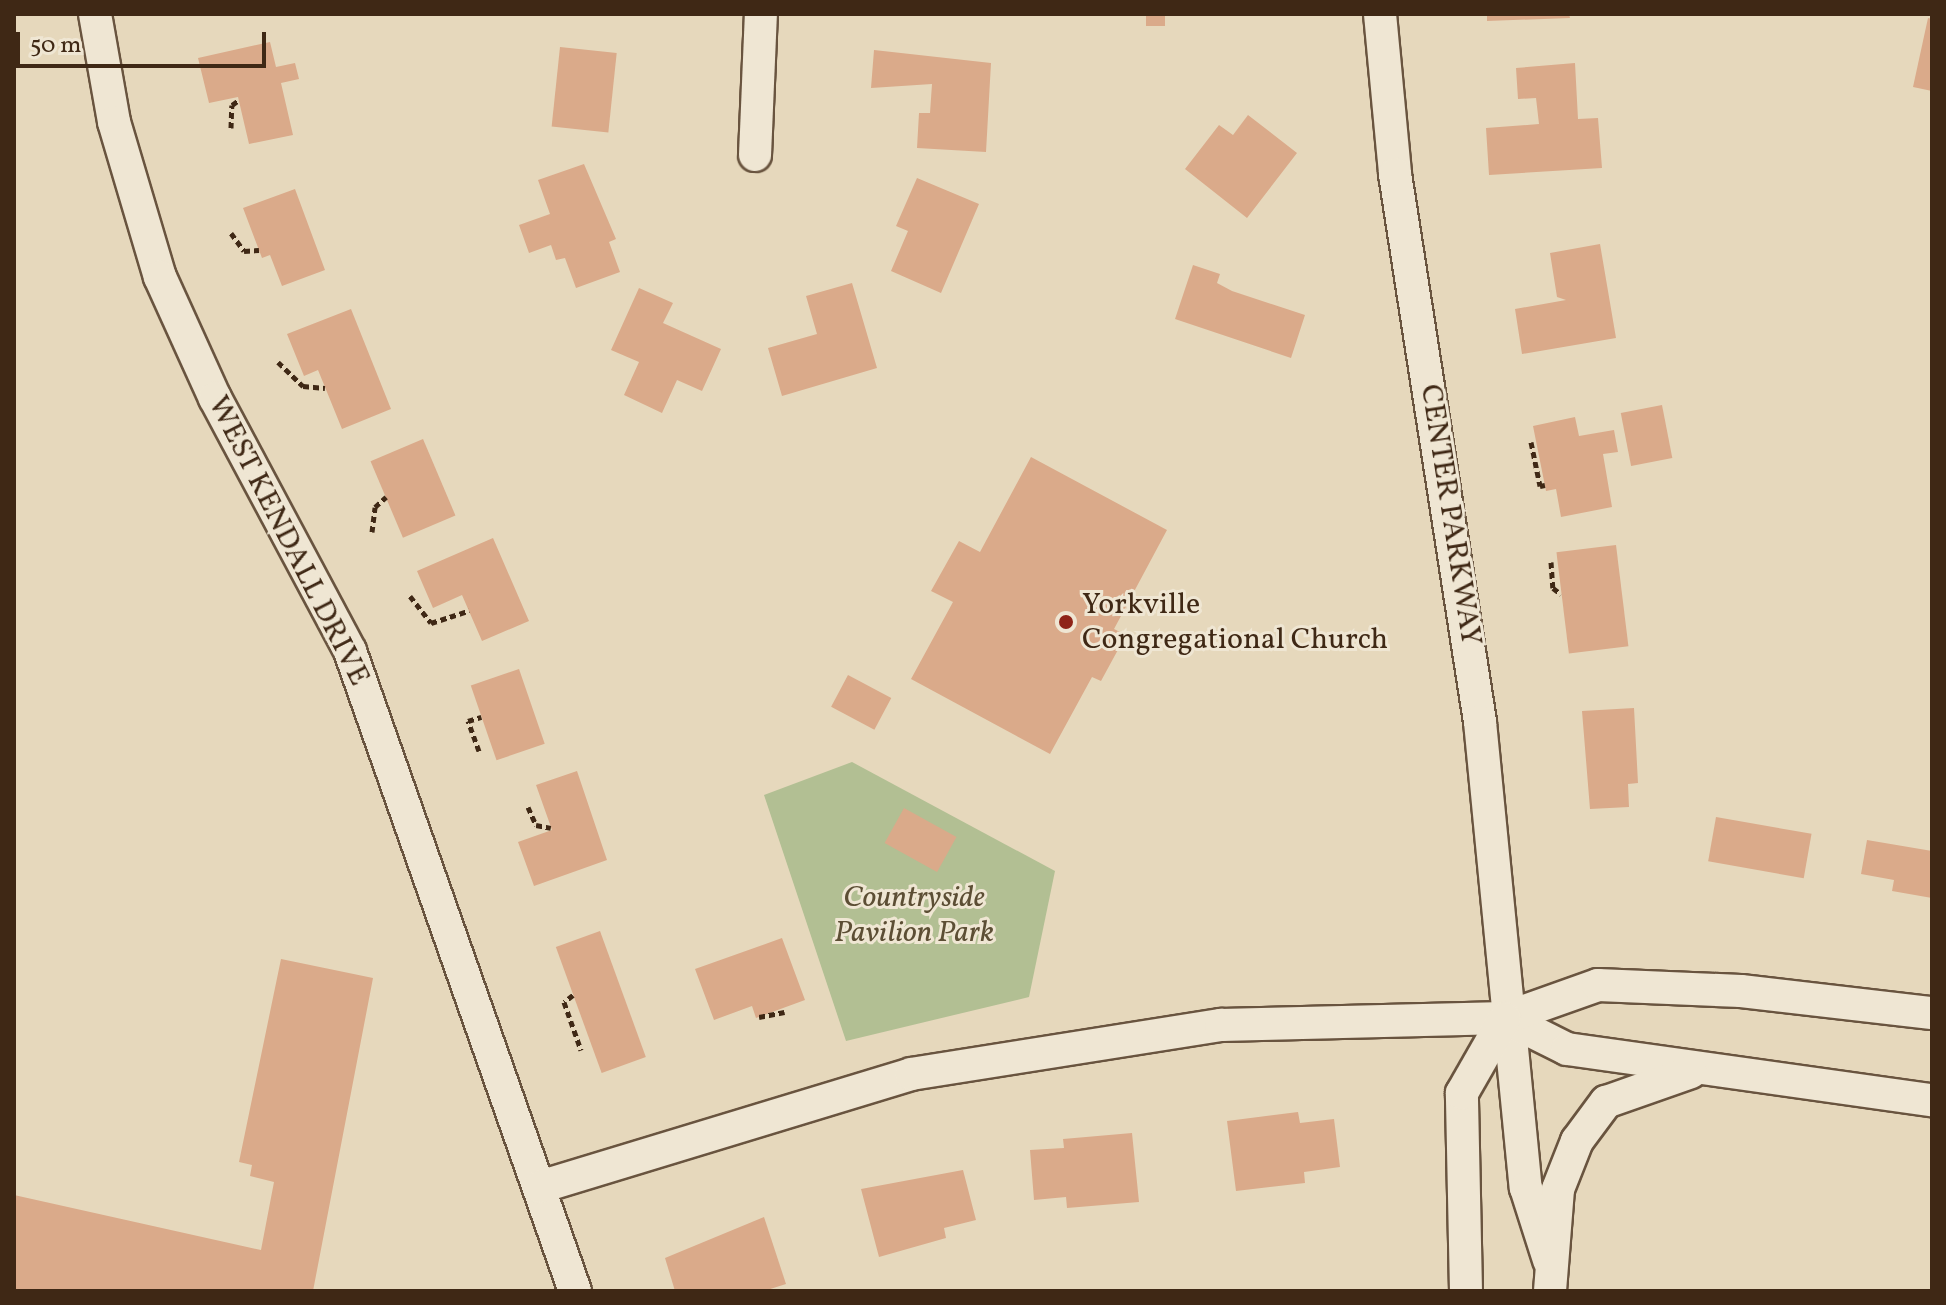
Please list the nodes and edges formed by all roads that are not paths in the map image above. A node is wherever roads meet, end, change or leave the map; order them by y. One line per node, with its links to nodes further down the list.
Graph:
1 (95, 14): 9 (street, WEST KENDALL DRIVE)
2 (761, 14): 4 (street)
3 (1380, 14): 6 (street, CENTER PARKWAY)
4 (755, 155)
5 (1932, 1013): 6 (street)
6 (1505, 1018): 7 (street); 9 (street); 10 (street, CENTER PARKWAY); 12 (street)
7 (1709, 1067): 8 (street); 10 (street, CENTER PARKWAY)
8 (1932, 1100)
9 (540, 1187): 11 (street, WEST KENDALL DRIVE)
10 (1549, 1276)
11 (575, 1291)
12 (1466, 1291)

